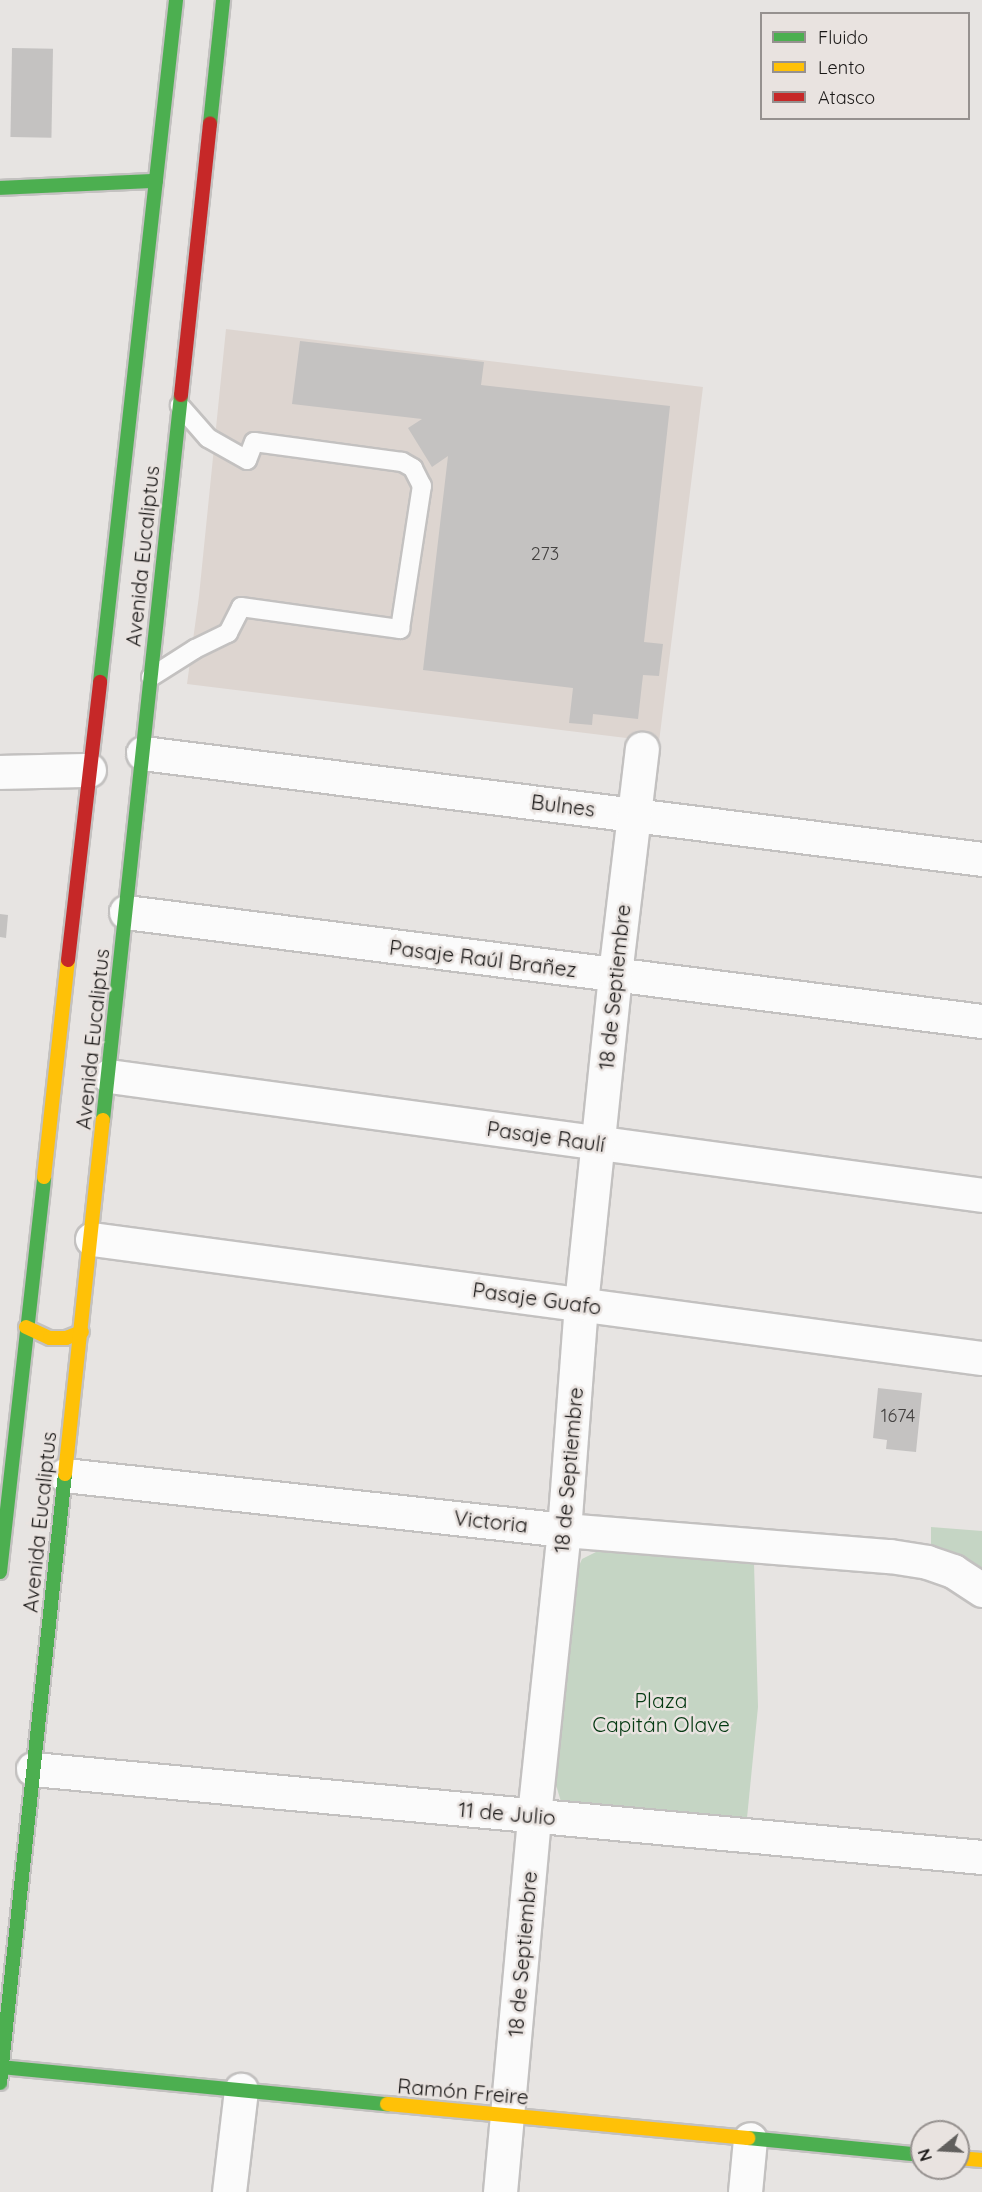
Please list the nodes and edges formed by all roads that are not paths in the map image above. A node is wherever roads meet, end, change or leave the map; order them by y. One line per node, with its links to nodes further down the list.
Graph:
1 (176, 0): 3 (main road, Avenida Eucaliptus)
2 (224, 0): 5 (main road, Avenida Eucaliptus)
3 (156, 181): 4 (main road); 9 (main road, Avenida Eucaliptus)
4 (0, 188)
5 (179, 405): 6 (main road, Avenida Eucaliptus); 6 (lane)
6 (151, 677): 8 (main road, Avenida Eucaliptus)
7 (642, 749): 11 (street, 18 de Septiembre)
8 (143, 753): 11 (street, Bulnes); 13 (main road, Avenida Eucaliptus)
9 (89, 770): 10 (street); 21 (main road, Avenida Eucaliptus)
10 (0, 772)
11 (634, 814): 12 (street, Bulnes); 14 (street, 18 de Septiembre)
12 (982, 859)
13 (126, 912): 14 (street, Pasaje Raúl Brañez); 16 (main road, Avenida Eucaliptus)
14 (615, 974): 15 (street, Pasaje Raúl Brañez); 17 (street, 18 de Septiembre)
15 (982, 1021)
16 (109, 1076): 17 (street, Pasaje Raulí); 19 (main road, Avenida Eucaliptus)
17 (598, 1143): 18 (street, Pasaje Raulí); 20 (street, 18 de Septiembre)
18 (982, 1196)
19 (92, 1239): 20 (street, Pasaje Guafo); 22 (main road, Avenida Eucaliptus)
20 (581, 1304): 23 (street, Pasaje Guafo); 26 (street, 18 de Septiembre)
21 (26, 1327): 22 (main road); 25 (main road, Avenida Eucaliptus)
22 (82, 1332): 24 (main road, Avenida Eucaliptus)
23 (982, 1358)
24 (65, 1475): 26 (street, Victoria); 29 (main road, Avenida Eucaliptus)
25 (5, 1477): 27 (main road, Avenida Eucaliptus)
26 (564, 1530): 28 (street, Victoria); 30 (street, 18 de Septiembre)
27 (0, 1572)
28 (982, 1590)
29 (33, 1769): 30 (street, 11 de Julio); 32 (main road, Avenida Eucaliptus)
30 (534, 1815): 31 (street, 11 de Julio); 35 (street, 18 de Septiembre)
31 (982, 1857)
32 (1, 2067): 33 (main road, Avenida Eucaliptus); 34 (main road, Ramón Freire)
33 (0, 2083)
34 (241, 2090): 35 (main road, Ramón Freire); 38 (street)
35 (508, 2116): 36 (main road, Ramón Freire); 39 (street, 18 de Septiembre)
36 (750, 2139): 37 (main road, Ramón Freire); 40 (street)
37 (910, 2154)
38 (229, 2192)
39 (500, 2192)
40 (745, 2192)

